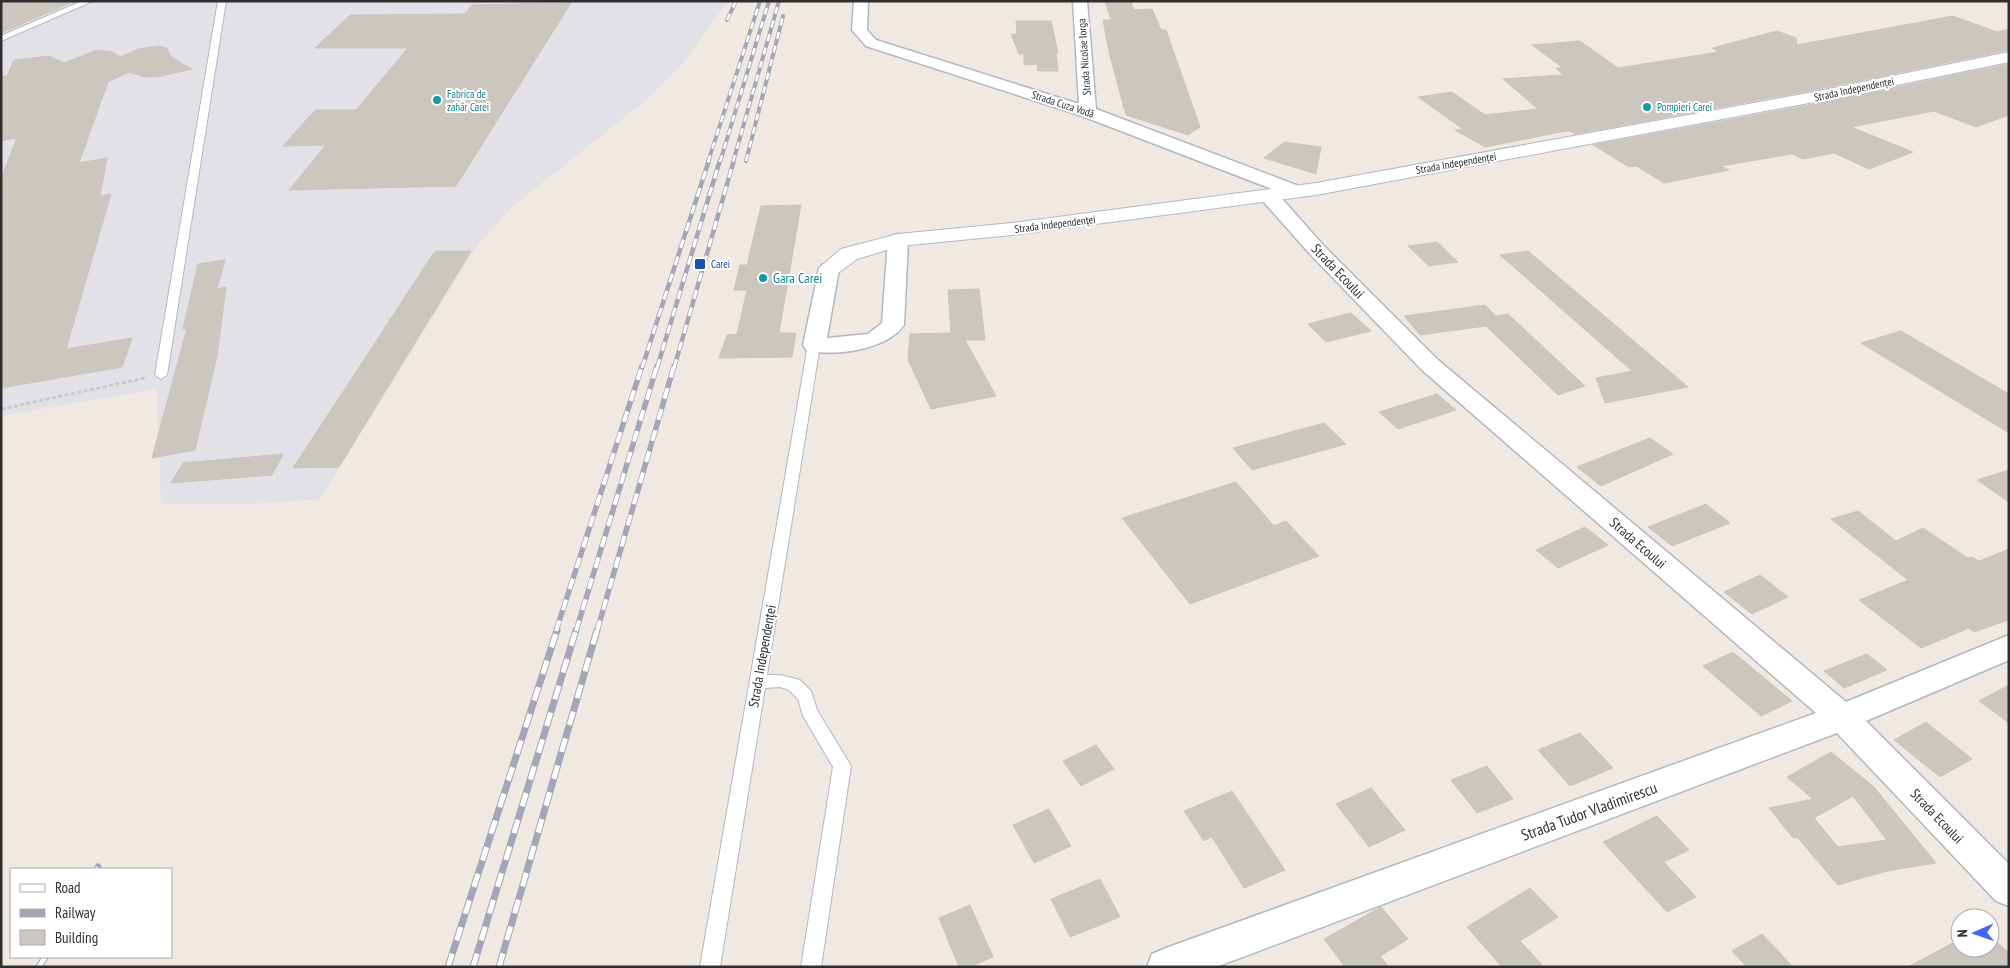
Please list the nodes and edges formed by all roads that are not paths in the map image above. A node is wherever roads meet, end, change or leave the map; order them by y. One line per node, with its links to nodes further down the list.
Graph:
1 (89, 1): 5 (lane)
2 (222, 1): 13 (lane)
3 (861, 1): 7 (street, Strada Cuza Vodă)
4 (1080, 1): 7 (street, Strada Nicolae Iorga)
5 (1, 39)
6 (2009, 57): 8 (street, Strada Independenței)
7 (1088, 112): 8 (street, Strada Cuza Vodă)
8 (1297, 192): 9 (street, Strada Independenței)
9 (1269, 196): 10 (street, Strada Independenței); 16 (street, Strada Ecoului)
10 (898, 240): 11 (street, Strada Independenței); 12 (street)
11 (828, 269): 12 (street, Strada Independenței)
12 (814, 344): 15 (lane, Strada Independenței)
13 (161, 375)
14 (2009, 647): 16 (street, Strada Tudor Vladimirescu)
15 (757, 682): 18 (lane, Strada Independenței); 19 (lane)
16 (1842, 717): 17 (street, Strada Ecoului); 20 (street, Strada Tudor Vladimirescu)
17 (2009, 889)
18 (710, 967)
19 (811, 967)
20 (1166, 967)

